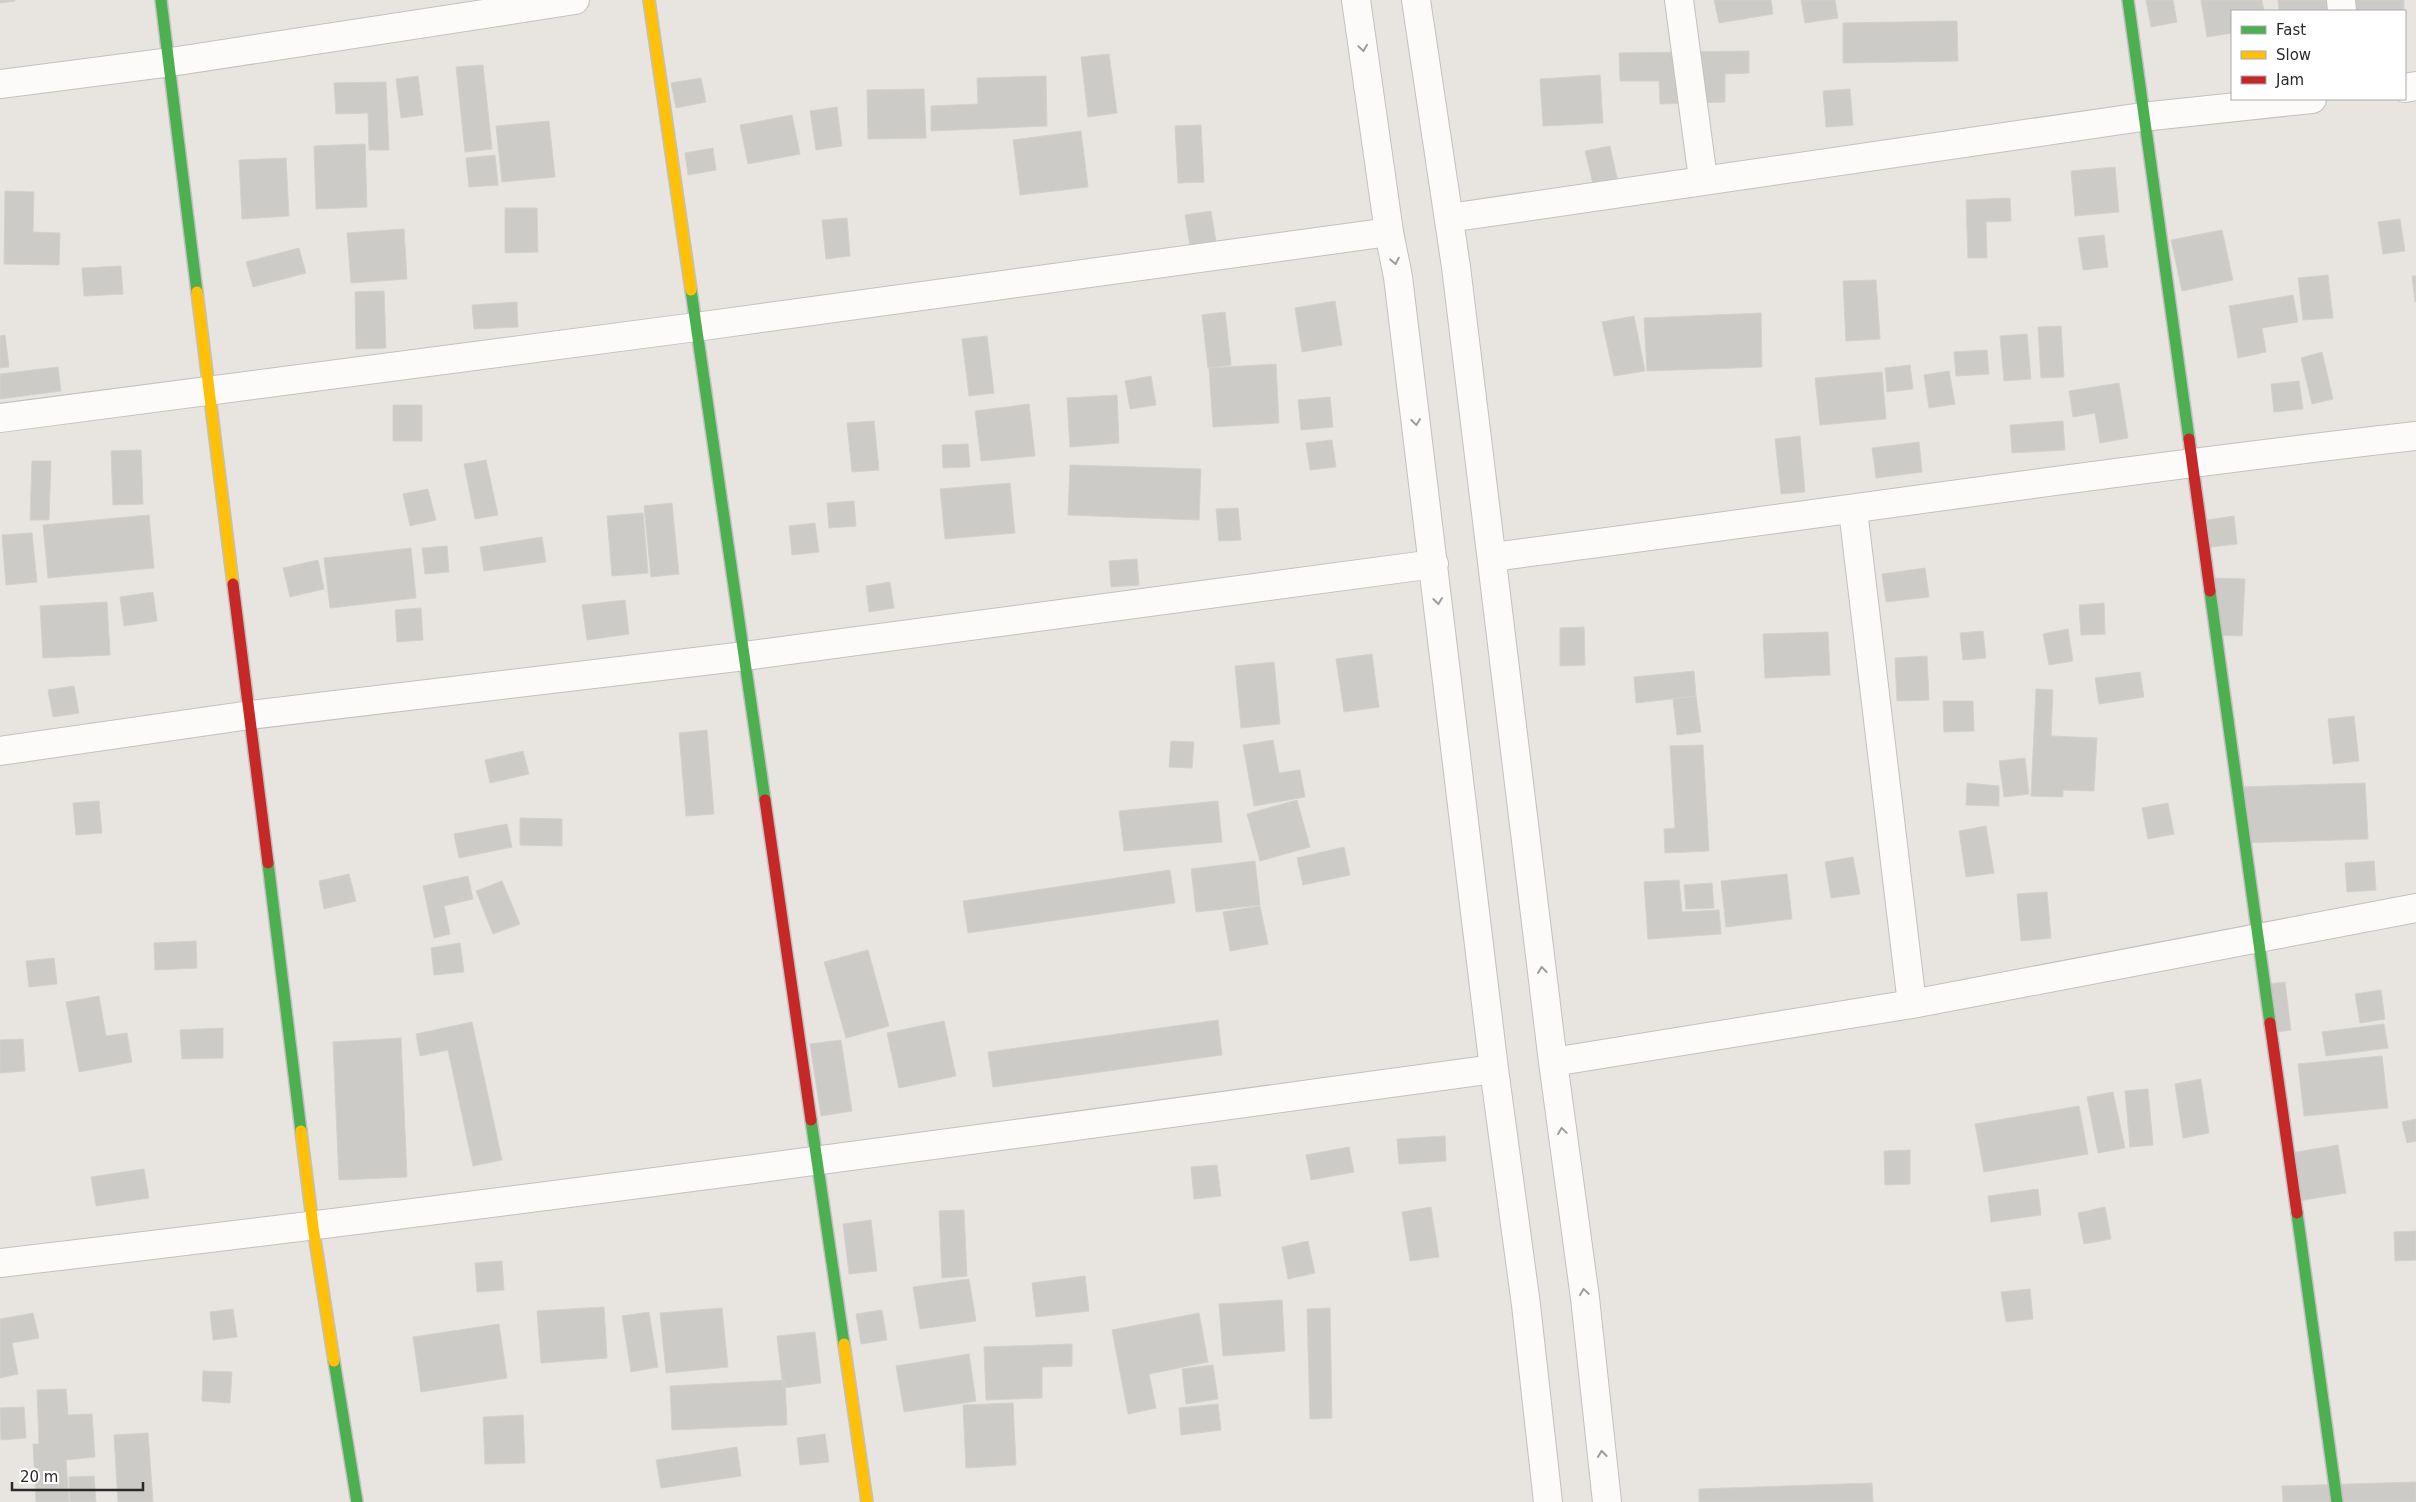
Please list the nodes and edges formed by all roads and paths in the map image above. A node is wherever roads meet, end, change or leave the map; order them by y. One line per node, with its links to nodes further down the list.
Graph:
1 (161, 0): 8 (street)
2 (575, 0): 8 (street)
3 (649, 0): 15 (street)
4 (1356, 0): 14 (street, one-way to 14)
5 (1416, 0): 13 (street)
6 (1679, 0): 12 (street)
7 (2128, 0): 11 (street)
8 (170, 62): 9 (street); 16 (street)
9 (0, 84)
10 (2303, 100): 11 (street)
11 (2142, 117): 12 (street); 19 (street)
12 (1703, 179): 13 (street)
13 (1449, 218): 21 (street)
14 (1390, 232): 15 (street); 22 (street, one-way to 22)
15 (696, 327): 16 (street); 23 (street)
16 (211, 391): 17 (street); 24 (street)
17 (0, 418)
18 (2416, 436): 19 (street)
19 (2193, 462): 20 (street); 27 (street)
20 (1852, 510): 21 (street); 28 (street)
21 (1493, 557): 29 (street, one-way to 21)
22 (1434, 564): 23 (street); 30 (street, one-way to 30)
23 (745, 656): 24 (street); 31 (street)
24 (250, 715): 25 (street); 32 (street)
25 (0, 751)
26 (2416, 908): 27 (street)
27 (2258, 937): 28 (street); 38 (street)
28 (1912, 1004): 29 (street)
29 (1553, 1062): 37 (street, one-way to 29)
30 (1494, 1069): 31 (street); 36 (street)
31 (819, 1162): 32 (street); 35 (street)
32 (313, 1227): 33 (street); 34 (street)
33 (0, 1264)
34 (357, 1502)
35 (867, 1502)
36 (1548, 1502)
37 (1607, 1502)
38 (2337, 1502)

